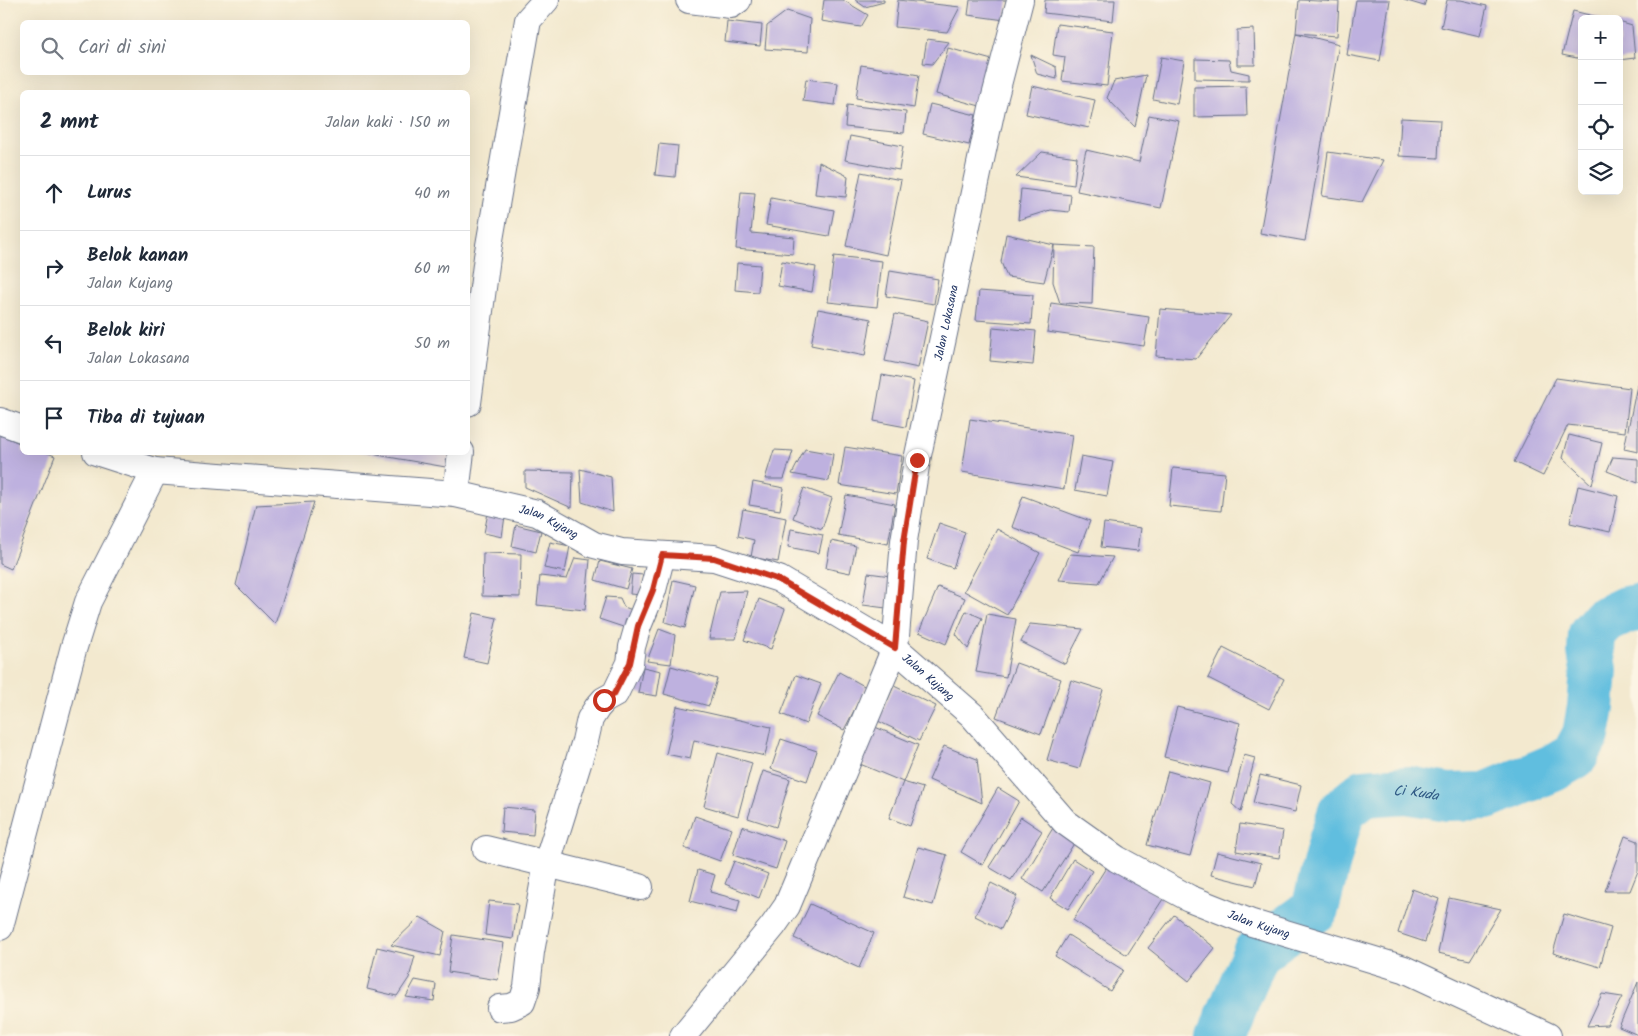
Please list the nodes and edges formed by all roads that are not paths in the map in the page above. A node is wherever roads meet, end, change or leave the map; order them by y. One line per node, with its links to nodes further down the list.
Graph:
1 (546, 0): 5 (street)
2 (689, 0): 3 (street)
3 (738, 0)
4 (1020, 0): 13 (street, Jalan Lokasana)
5 (470, 389)
6 (0, 421): 7 (street)
7 (20, 428)
8 (105, 455): 10 (street, Jalan Kujang)
9 (461, 455): 11 (street)
10 (155, 471): 11 (street, Jalan Kujang); 17 (street)
11 (456, 494): 12 (street, Jalan Kujang)
12 (662, 555): 13 (street, Jalan Kujang); 15 (street)
13 (895, 648): 19 (street, Jalan Lokasana); 20 (street, Jalan Kujang)
14 (486, 849): 15 (street)
15 (547, 863): 16 (street); 18 (street)
16 (640, 887)
17 (0, 927)
18 (500, 1008)
19 (683, 1036)
20 (1548, 1036)

